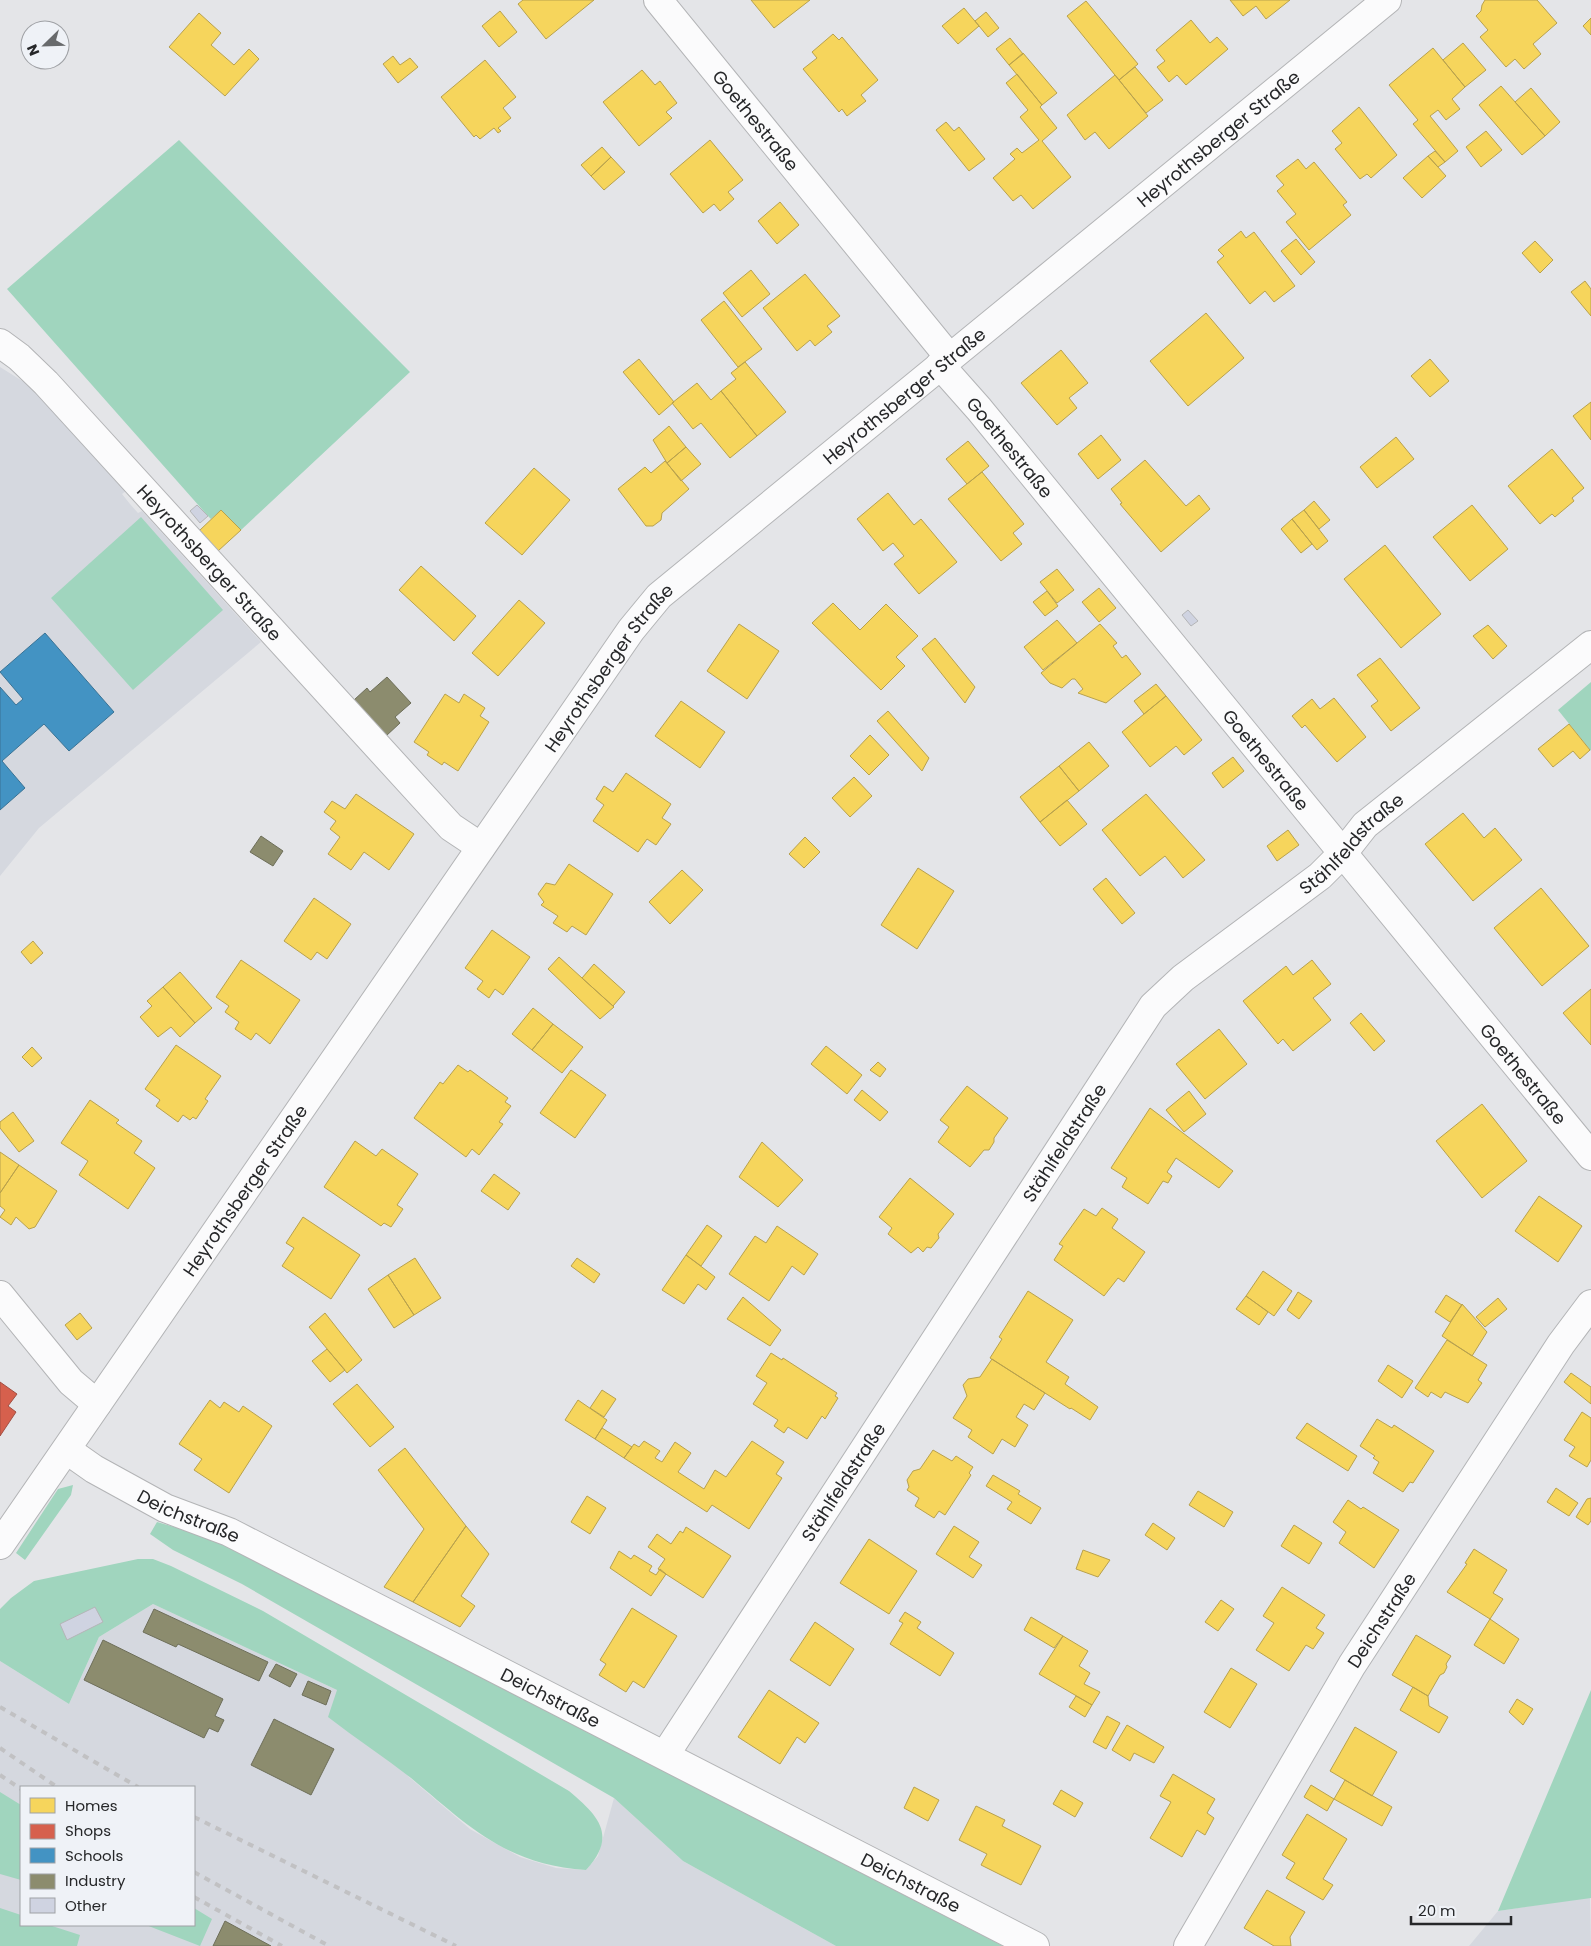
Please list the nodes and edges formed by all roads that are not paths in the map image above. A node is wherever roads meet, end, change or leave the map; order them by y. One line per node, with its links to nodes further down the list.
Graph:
1 (658, 0): 4 (street, Goethestraße)
2 (1387, 0): 4 (street, Heyrothsberger Straße)
3 (0, 343): 6 (street, Heyrothsberger Straße)
4 (945, 361): 6 (street, Heyrothsberger Straße); 7 (street, Goethestraße)
5 (1591, 645): 7 (street, Stählfeldstraße)
6 (481, 847): 11 (street, Heyrothsberger Straße)
7 (1343, 854): 8 (street, Goethestraße); 14 (street, Stählfeldstraße)
8 (1591, 1156)
9 (0, 1295): 11 (street)
10 (1591, 1304): 16 (street, Deichstraße)
11 (98, 1404): 12 (street, Heyrothsberger Straße)
12 (67, 1450): 13 (street, Heyrothsberger Straße); 14 (street, Deichstraße)
13 (4, 1539)
14 (665, 1755): 15 (street, Deichstraße)
15 (1035, 1946)
16 (1188, 1946)

